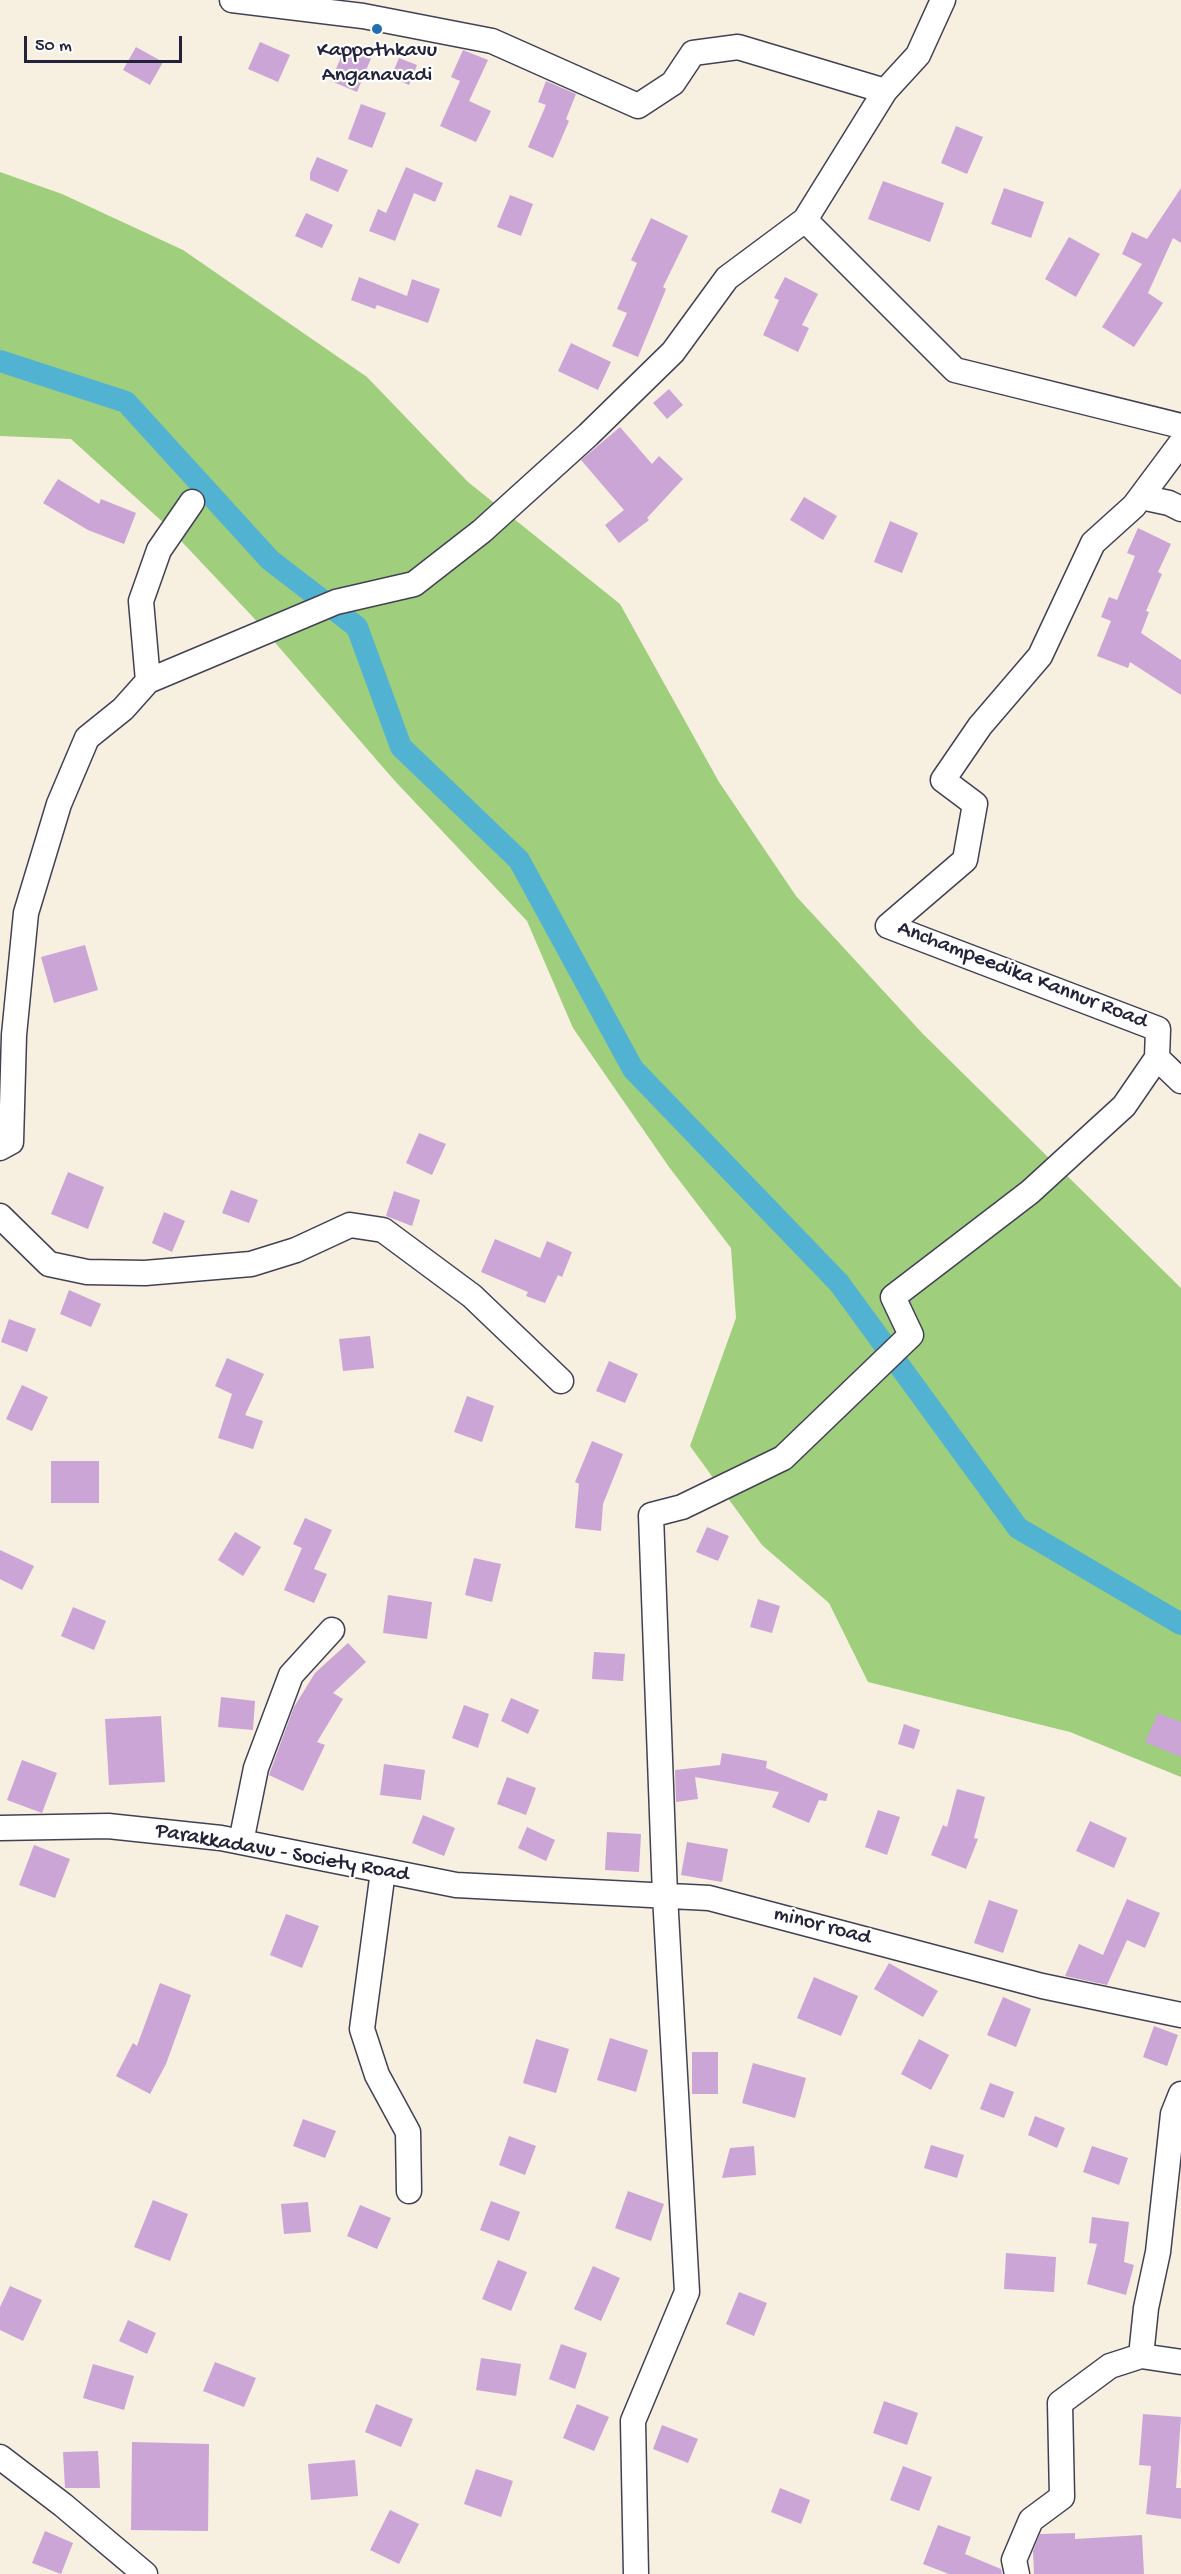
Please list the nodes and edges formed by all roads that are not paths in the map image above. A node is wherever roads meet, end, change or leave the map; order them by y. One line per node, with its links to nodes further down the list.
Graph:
1 (232, 0): 3 (street)
2 (943, 0): 3 (street)
3 (885, 91): 4 (street)
4 (806, 220): 5 (street); 10 (street)
5 (1181, 426)
6 (1181, 443): 7 (street, Anchampeedika Kannur Road)
7 (1141, 497): 9 (street); 12 (street, Anchampeedika Kannur Road)
8 (192, 502): 10 (street)
9 (1181, 509)
10 (148, 681): 11 (street)
11 (10, 970): 14 (street)
12 (1157, 1058): 13 (street); 22 (street, Anchampeedika Kannur Road)
13 (1181, 1081)
14 (0, 1148)
15 (0, 1216): 16 (street)
16 (561, 1382)
17 (332, 1630): 19 (street)
18 (0, 1828): 19 (street, Parakkadavu - Society Road)
19 (241, 1842): 20 (street, Parakkadavu - Society Road)
20 (383, 1871): 21 (street, Parakkadavu - Society Road); 25 (street)
21 (456, 1885): 22 (street, minor road)
22 (665, 1895): 23 (street, minor road); 30 (street)
23 (1181, 2015)
24 (1181, 2094): 26 (street)
25 (409, 2191)
26 (1142, 2356): 27 (street); 31 (street)
27 (1181, 2362)
28 (0, 2457): 29 (street)
29 (145, 2574)
30 (636, 2574)
31 (1017, 2574)

